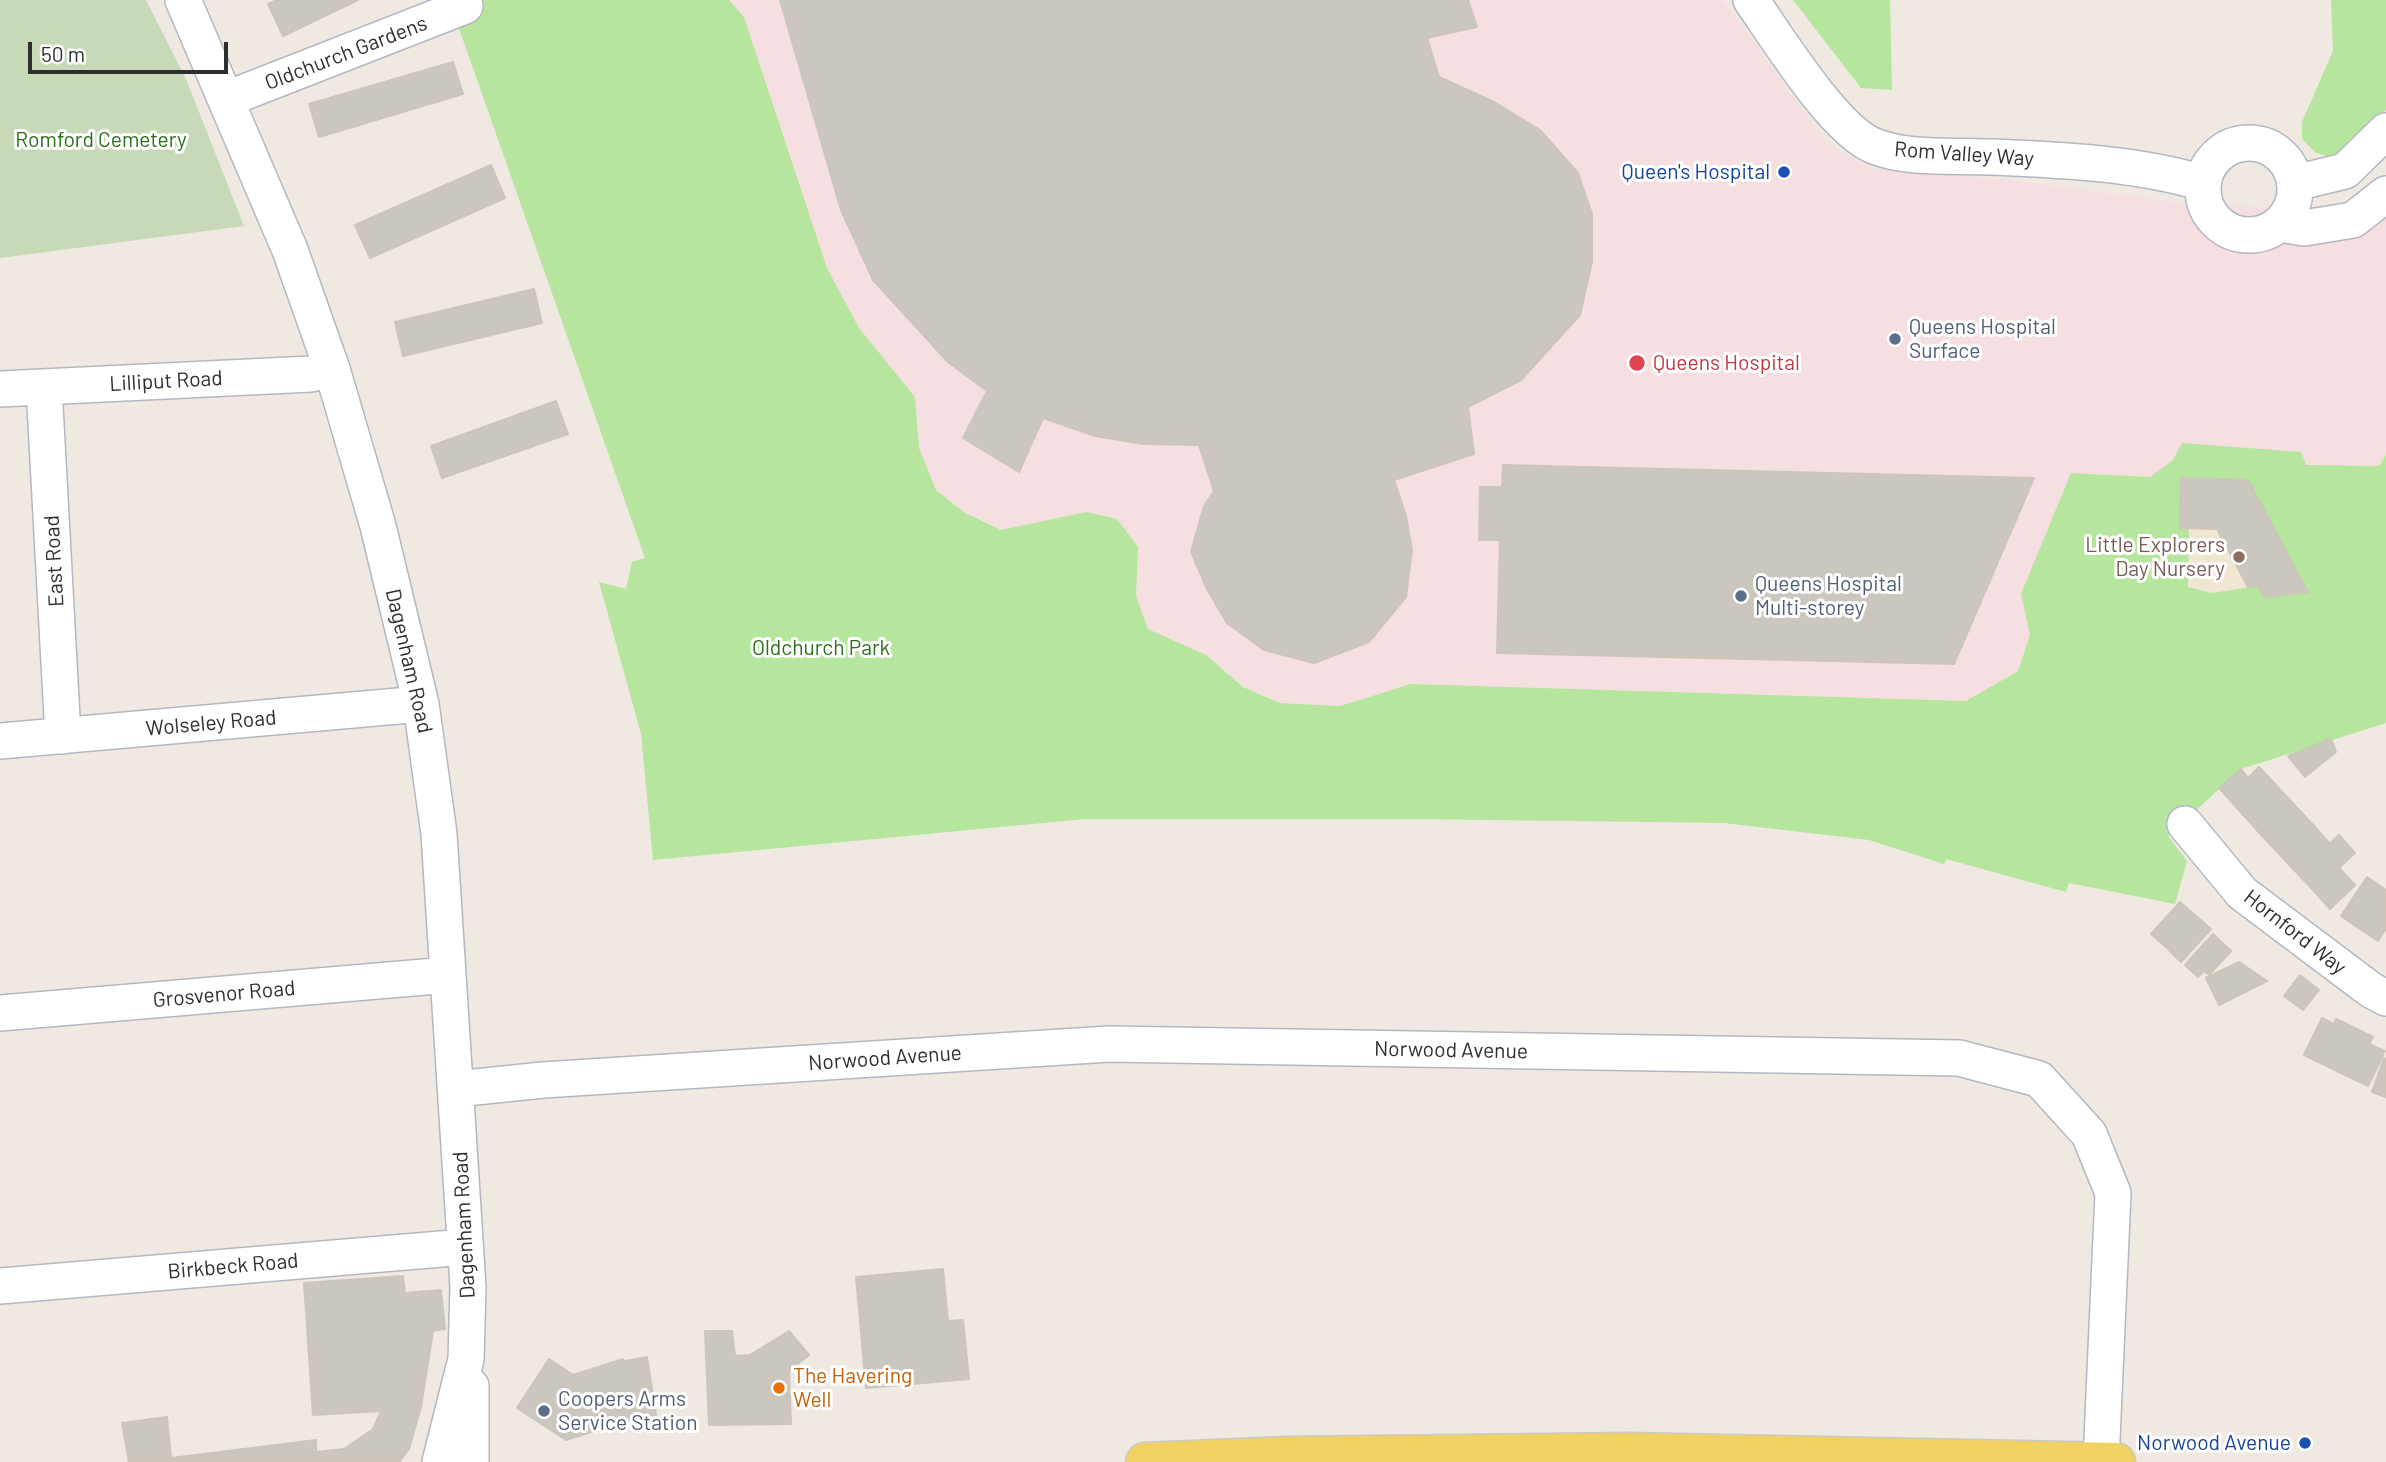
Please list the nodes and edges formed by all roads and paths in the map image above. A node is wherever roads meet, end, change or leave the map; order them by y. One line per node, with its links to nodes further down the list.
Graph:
1 (183, 0): 4 (street, Dagenham Road)
2 (1751, 0): 6 (street, Rom Valley Way)
3 (465, 6): 4 (street, Oldchurch Gardens)
4 (227, 99): 10 (street, Dagenham Road)
5 (2386, 131): 7 (street)
6 (2203, 183): 7 (street); 9 (street)
7 (2295, 183): 9 (street)
8 (2386, 194): 9 (street)
9 (2280, 224)
10 (332, 369): 11 (street, Lilliput Road); 13 (street, Dagenham Road)
11 (44, 387): 12 (street, Lilliput Road); 14 (street, East Road)
12 (0, 389)
13 (421, 704): 14 (street, Wolseley Road); 17 (street, Dagenham Road)
14 (63, 736): 15 (street, Wolseley Road)
15 (0, 741)
16 (2185, 824): 18 (street, Hornford Way)
17 (448, 975): 19 (street, Grosvenor Road); 20 (street, Dagenham Road)
18 (2386, 998)
19 (0, 1013)
20 (456, 1089): 21 (street, Dagenham Road); 26 (street, Norwood Avenue)
21 (466, 1247): 22 (street, Birkbeck Road); 23 (street, Dagenham Road)
22 (0, 1286)
23 (466, 1359): 24 (street, Dagenham Road); 27 (street, Dagenham Road)
24 (476, 1452)
25 (1215, 1460): 26 (main road); 28 (main road)
26 (2101, 1461): 29 (main road)
27 (440, 1462)
28 (1145, 1462)
29 (2116, 1462)

